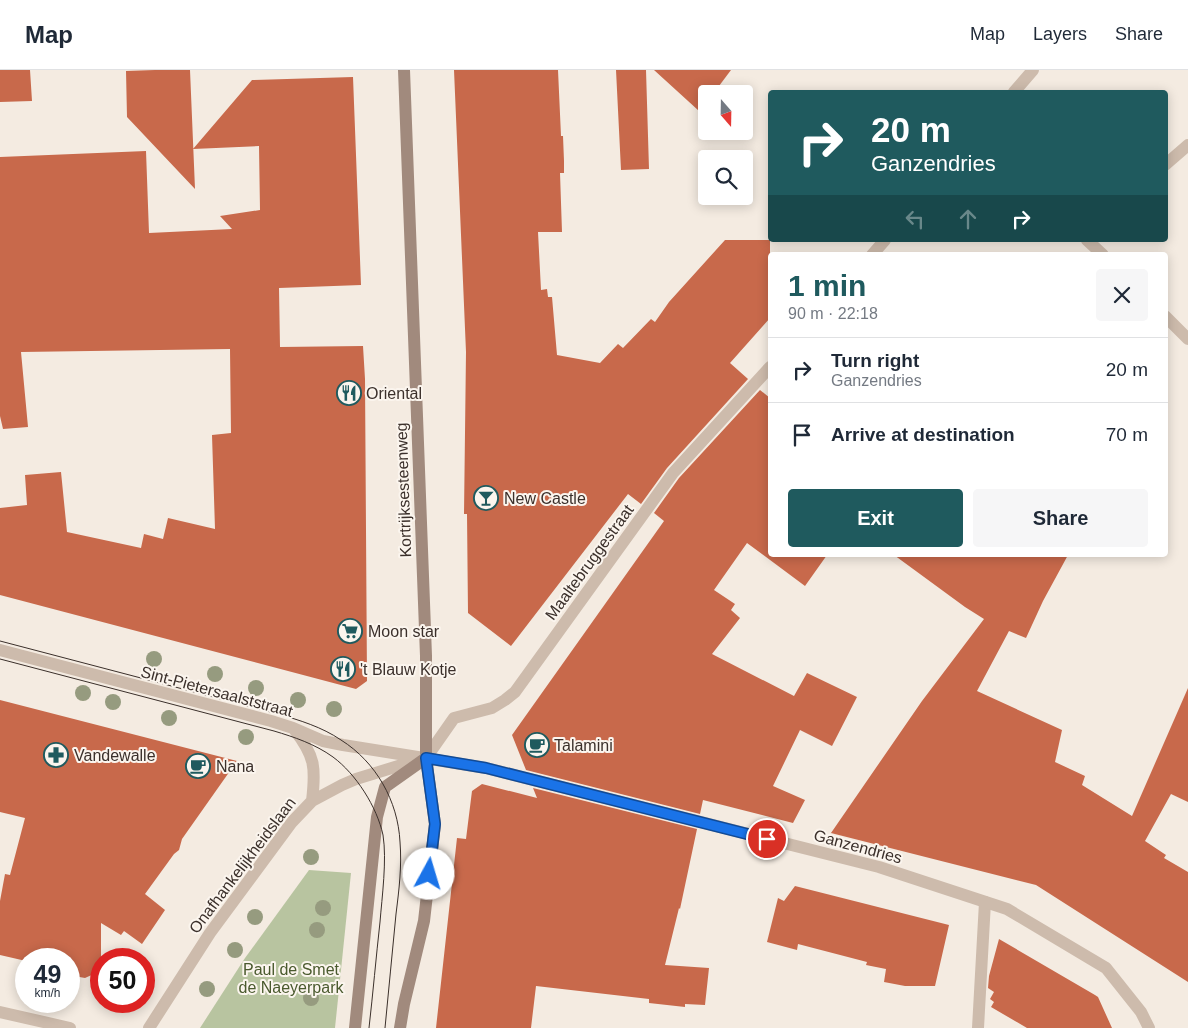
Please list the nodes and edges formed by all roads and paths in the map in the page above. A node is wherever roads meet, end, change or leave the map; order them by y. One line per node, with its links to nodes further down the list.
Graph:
1 (404, 70): 15 (main road, Kortrijksesteenweg)
2 (1033, 70): 3 (street)
3 (1016, 90)
4 (1188, 145): 5 (street)
5 (1168, 162)
6 (883, 242): 8 (street)
7 (1090, 242): 9 (street)
8 (875, 252)
9 (1100, 252)
10 (1168, 319): 11 (street)
11 (1188, 339)
12 (768, 369): 15 (street, Maaltebruggestraat)
13 (0, 650): 14 (street, Sint-Pietersaalststraat)
14 (293, 728): 15 (street, Sint-Pietersaalststraat); 16 (street)
15 (426, 758): 16 (street, Onafhankelijkheidslaan); 17 (street, Ganzendries); 21 (main road); 22 (main road, Kortrijksesteenweg)
16 (312, 801): 20 (street, Onafhankelijkheidslaan)
17 (985, 902): 23 (street); 24 (street, Ganzendries)
18 (0, 1012): 19 (street)
19 (70, 1028)
20 (148, 1028)
21 (355, 1028)
22 (400, 1028)
23 (978, 1028)
24 (1149, 1028)

